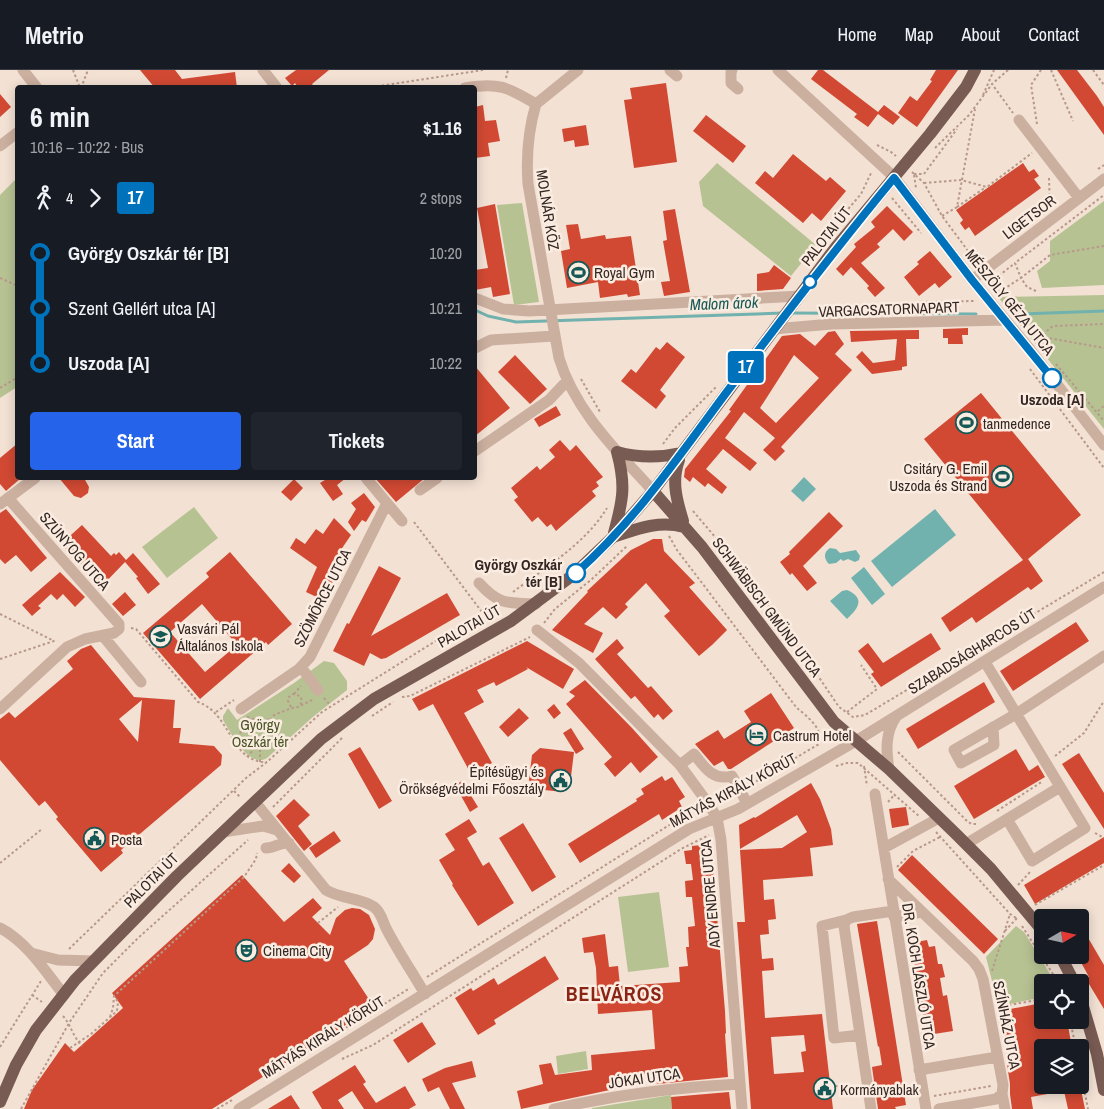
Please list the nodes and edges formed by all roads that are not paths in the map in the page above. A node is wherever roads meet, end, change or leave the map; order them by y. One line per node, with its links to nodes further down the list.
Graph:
1 (23, 70): 7 (street)
2 (263, 70): 8 (street)
3 (578, 70): 11 (street)
4 (732, 70): 10 (street)
5 (778, 70): 15 (street, MÉSZÖLY GÉZA UTCA)
6 (975, 70): 15 (main road, PALOTAI ÚT)
7 (35, 85)
8 (275, 85)
9 (477, 86): 11 (street)
10 (738, 89)
11 (536, 104): 22 (street, MOLNÁR KÖZ)
12 (1018, 120): 17 (street)
13 (15, 134): 14 (street)
14 (0, 146)
15 (894, 178): 18 (street, MÉSZÖLY GÉZA UTCA); 19 (main road, PALOTAI ÚT)
16 (1104, 179): 17 (street, LIGETSOR)
17 (1079, 198): 18 (street, LIGETSOR)
18 (972, 280): 21 (street, MÉSZÖLY GÉZA UTCA)
19 (798, 298): 22 (street); 23 (main road, PALOTAI ÚT)
20 (477, 299): 22 (street)
21 (1005, 320): 23 (street, VARGACSATORNAPART); 26 (street, MÉSZÖLY GÉZA UTCA)
22 (551, 322): 24 (street); 25 (street, MOLNÁR KÖZ)
23 (777, 326): 29 (main road, PALOTAI ÚT)
24 (477, 347)
25 (567, 381): 27 (street); 28 (street, MOLNÁR KÖZ)
26 (1104, 445)
27 (477, 451)
28 (617, 452): 29 (main road); 34 (street, MOLNÁR KÖZ); 39 (main road)
29 (681, 453): 34 (main road, PALOTAI ÚT); 38 (main road)
30 (32, 480): 35 (street)
31 (368, 480): 36 (street)
32 (435, 480): 33 (street)
33 (420, 490)
34 (653, 491): 38 (main road, SCHWÄBISCH GMÜND UTCA); 39 (main road, PALOTAI ÚT)
35 (4, 501): 44 (street, SZÚNYOG UTCA)
36 (387, 503): 37 (street); 47 (street, SZÖMÖRCE UTCA)
37 (407, 521)
38 (684, 527): 39 (main road); 55 (main road, SCHWÄBISCH GMÜND UTCA)
39 (613, 536): 42 (main road, PALOTAI ÚT)
40 (478, 583): 42 (street)
41 (1104, 587): 46 (street, SZABADSÁGHARCOS ÚT)
42 (536, 604): 60 (main road, PALOTAI ÚT)
43 (537, 630): 56 (street, ADY ENDRE UTCA)
44 (103, 636): 48 (street); 50 (street)
45 (1104, 656): 52 (street)
46 (985, 662): 52 (street); 53 (street, SZABADSÁGHARCOS ÚT)
47 (300, 667): 49 (street); 51 (street, SZÖMÖRCE UTCA)
48 (141, 682)
49 (318, 690)
50 (0, 709)
51 (241, 709)
52 (1016, 714): 54 (street); 58 (street)
53 (897, 715): 55 (street, SZABADSÁGHARCOS ÚT); 57 (street)
54 (993, 727)
55 (856, 741): 57 (main road); 61 (street, MÁTYÁS KIRÁLY KÖRÚT)
56 (680, 765): 61 (street); 62 (street, ADY ENDRE UTCA)
57 (889, 769): 63 (main road)
58 (1060, 787): 64 (street); 64 (street)
59 (875, 794): 69 (street, DR. KOCH LÁSZLÓ UTCA)
60 (255, 802): 65 (street); 66 (main road, PALOTAI ÚT)
61 (747, 803): 62 (street, MÁTYÁS KIRÁLY KÖRÚT)
62 (717, 818): 79 (street, MÁTYÁS KIRÁLY KÖRÚT); 86 (street, ADY ENDRE UTCA)
63 (940, 818): 68 (main road); 69 (street)
64 (1007, 819): 68 (street)
65 (279, 831): 66 (street); 67 (street)
66 (223, 832): 78 (main road, PALOTAI ÚT)
67 (289, 843): 70 (street); 79 (street)
68 (966, 844): 75 (main road)
69 (884, 848): 71 (street, DR. KOCH LÁSZLÓ UTCA)
70 (262, 850)
71 (888, 879): 72 (street, SZÍNHÁZ UTCA); 73 (street, DR. KOCH LÁSZLÓ UTCA)
72 (922, 912): 73 (street); 84 (street, SZÍNHÁZ UTCA)
73 (893, 914): 74 (street); 85 (street, DR. KOCH LÁSZLÓ UTCA)
74 (846, 920): 82 (street); 82 (street)
75 (1034, 920)
76 (0, 928): 77 (street)
77 (31, 954): 78 (street); 80 (street)
78 (93, 961): 80 (main road, PALOTAI ÚT)
79 (425, 994): 90 (street, MÁTYÁS KIRÁLY KÖRÚT)
80 (64, 995): 89 (main road, PALOTAI ÚT)
81 (1089, 1022): 83 (main road)
82 (860, 1035): 93 (street)
83 (1100, 1054): 88 (main road)
84 (997, 1057): 85 (street); 87 (street, SZÍNHÁZ UTCA)
85 (919, 1070): 94 (street, DR. KOCH LÁSZLÓ UTCA)
86 (740, 1084): 91 (street, JÓKAI UTCA); 92 (street, ADY ENDRE UTCA)
87 (1002, 1089): 95 (street); 96 (street, SZÍNHÁZ UTCA)
88 (1104, 1090)
89 (0, 1102)
90 (236, 1104)
91 (554, 1109)
92 (742, 1109)
93 (871, 1109)
94 (926, 1109)
95 (939, 1109)
96 (1005, 1109)

